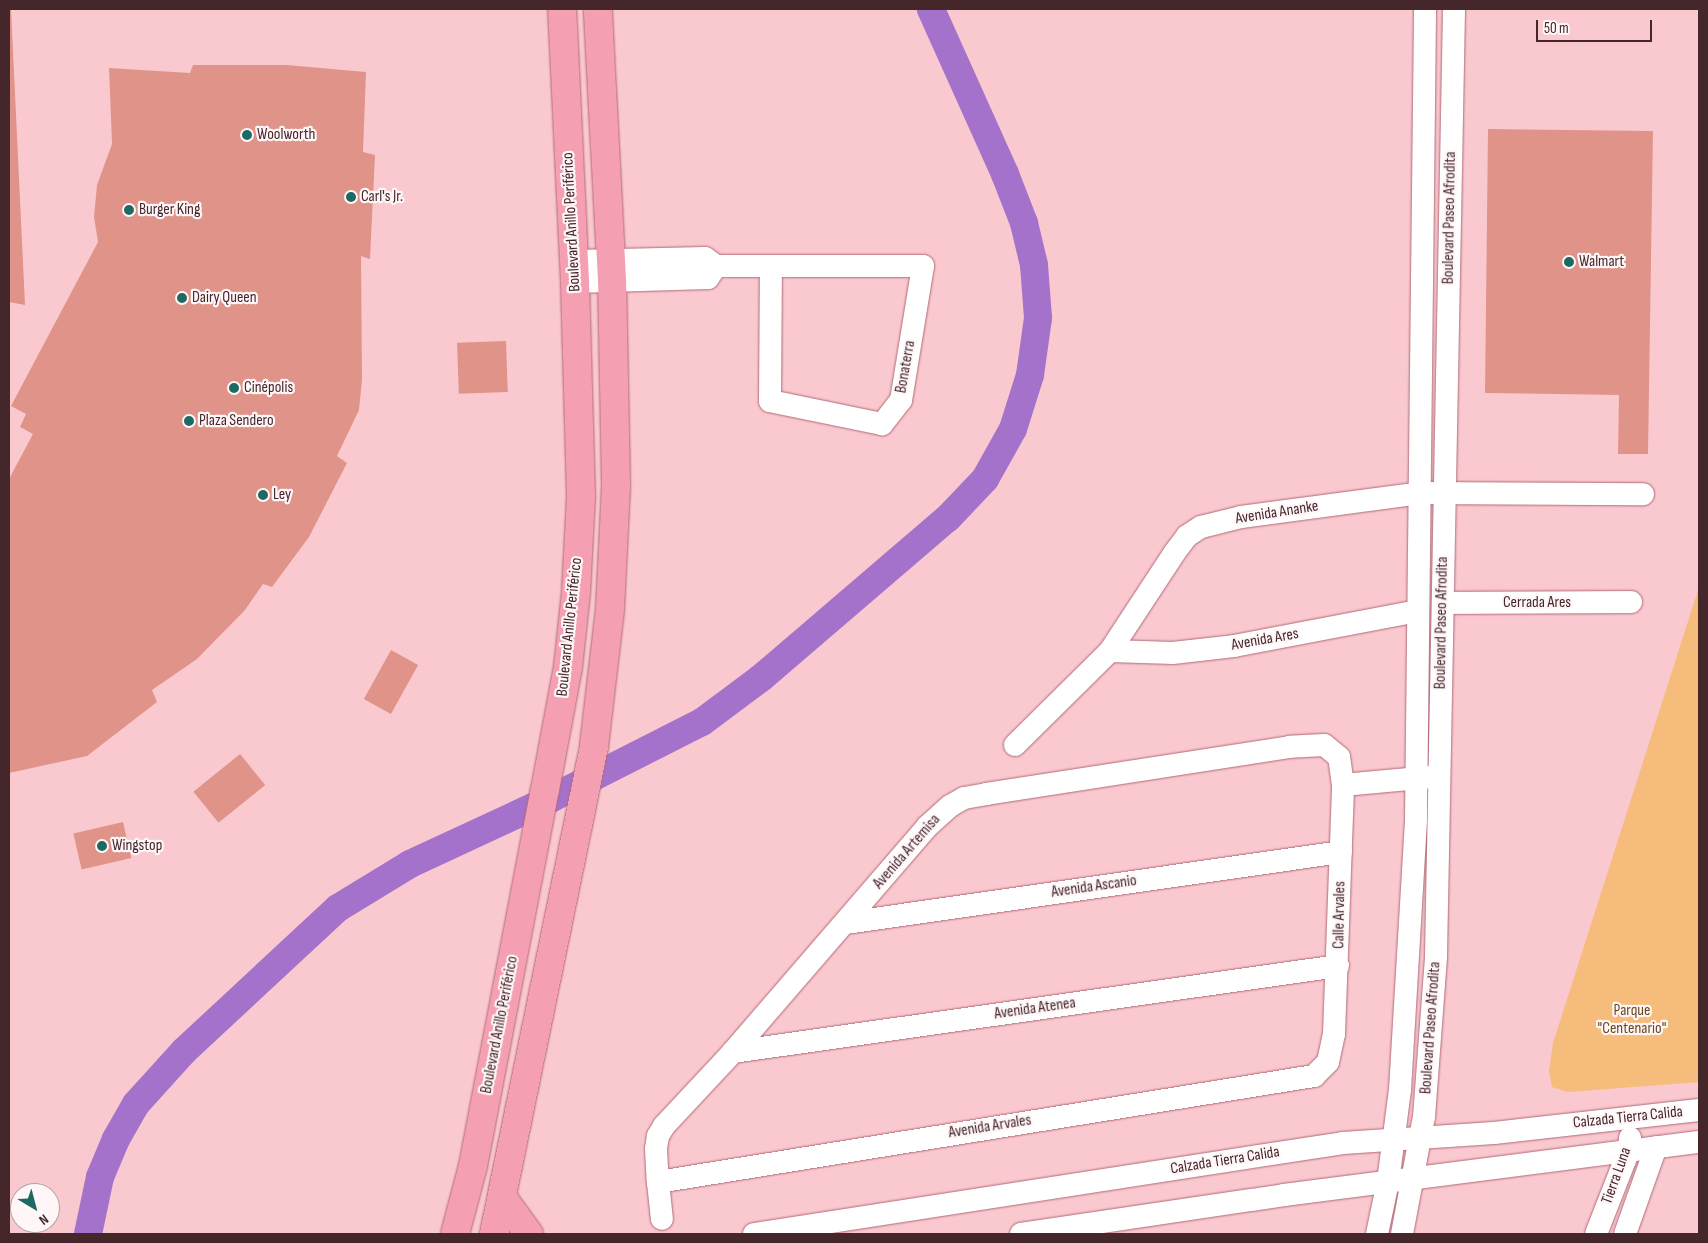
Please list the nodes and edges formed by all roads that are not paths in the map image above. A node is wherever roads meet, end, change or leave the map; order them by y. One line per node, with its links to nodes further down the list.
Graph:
1 (562, 9): 7 (main road, Boulevard Anillo Periférico)
2 (598, 9): 6 (main road)
3 (1425, 9): 9 (street, Boulevard Paseo Afrodita)
4 (1454, 9): 8 (street, Boulevard Paseo Afrodita)
5 (772, 266): 5 (street, Bonaterra); 6 (street, Bonaterra)
6 (612, 269): 7 (street, Bonaterra); 35 (main road)
7 (575, 271): 39 (main road, Boulevard Anillo Periférico)
8 (1444, 491): 9 (street, Avenida Ananke); 10 (street, Avenida Ananke); 12 (street, Boulevard Paseo Afrodita)
9 (1420, 493): 13 (street, Boulevard Paseo Afrodita); 14 (street, Avenida Ananke)
10 (1642, 494)
11 (1631, 602): 12 (street, Cerrada Ares)
12 (1442, 603): 17 (street, Boulevard Paseo Afrodita)
13 (1418, 611): 14 (street, Avenida Ares); 18 (street, Boulevard Paseo Afrodita)
14 (1110, 650): 15 (street, Avenida Ananke)
15 (1015, 746)
16 (1339, 757): 19 (street, Calle Arvales); 21 (street, Avenida Artemisa)
17 (1440, 777): 18 (street); 27 (street, Boulevard Paseo Afrodita)
18 (1417, 778): 19 (street); 28 (street, Boulevard Paseo Afrodita)
19 (1343, 785): 20 (street, Calle Arvales)
20 (1341, 852): 21 (street, Avenida Ascanio); 22 (street, Calle Arvales)
21 (846, 923): 23 (street, Avenida Artemisa)
22 (1338, 966): 23 (street, Avenida Atenea); 24 (street, Calle Arvales)
23 (733, 1052): 33 (street, Avenida Artemisa)
24 (1322, 1070): 33 (street, Avenida Arvales)
25 (1699, 1110): 26 (street, Calzada Tierra Calida)
26 (1633, 1117): 27 (street, Calzada Tierra Calida); 31 (street, Tierra Luna)
27 (1421, 1137): 28 (street, Calzada Tierra Calida); 32 (street, Boulevard Paseo Afrodita)
28 (1394, 1139): 34 (street, Boulevard Paseo Afrodita); 42 (street, Calzada Tierra Calida)
29 (1699, 1142): 30 (street, Calzada Tierra Calida)
30 (1656, 1147): 31 (street, Calzada Tierra Calida); 37 (street, Tierra Luna)
31 (1629, 1150): 32 (street, Calzada Tierra Calida); 36 (street, Tierra Luna)
32 (1414, 1179): 34 (street, Calzada Tierra Calida); 45 (street, Boulevard Paseo Afrodita)
33 (658, 1182): 38 (street, Avenida Artemisa)
34 (1388, 1182): 43 (street, Calzada Tierra Calida); 44 (street, Boulevard Paseo Afrodita)
35 (502, 1197): 40 (main road); 41 (main road)
36 (1608, 1204): 37 (street); 46 (street, Tierra Luna)
37 (1633, 1211): 47 (street, Tierra Luna)
38 (662, 1220)
39 (454, 1234)
40 (494, 1234)
41 (529, 1234)
42 (754, 1234)
43 (1021, 1234)
44 (1377, 1234)
45 (1402, 1234)
46 (1596, 1234)
47 (1625, 1234)

